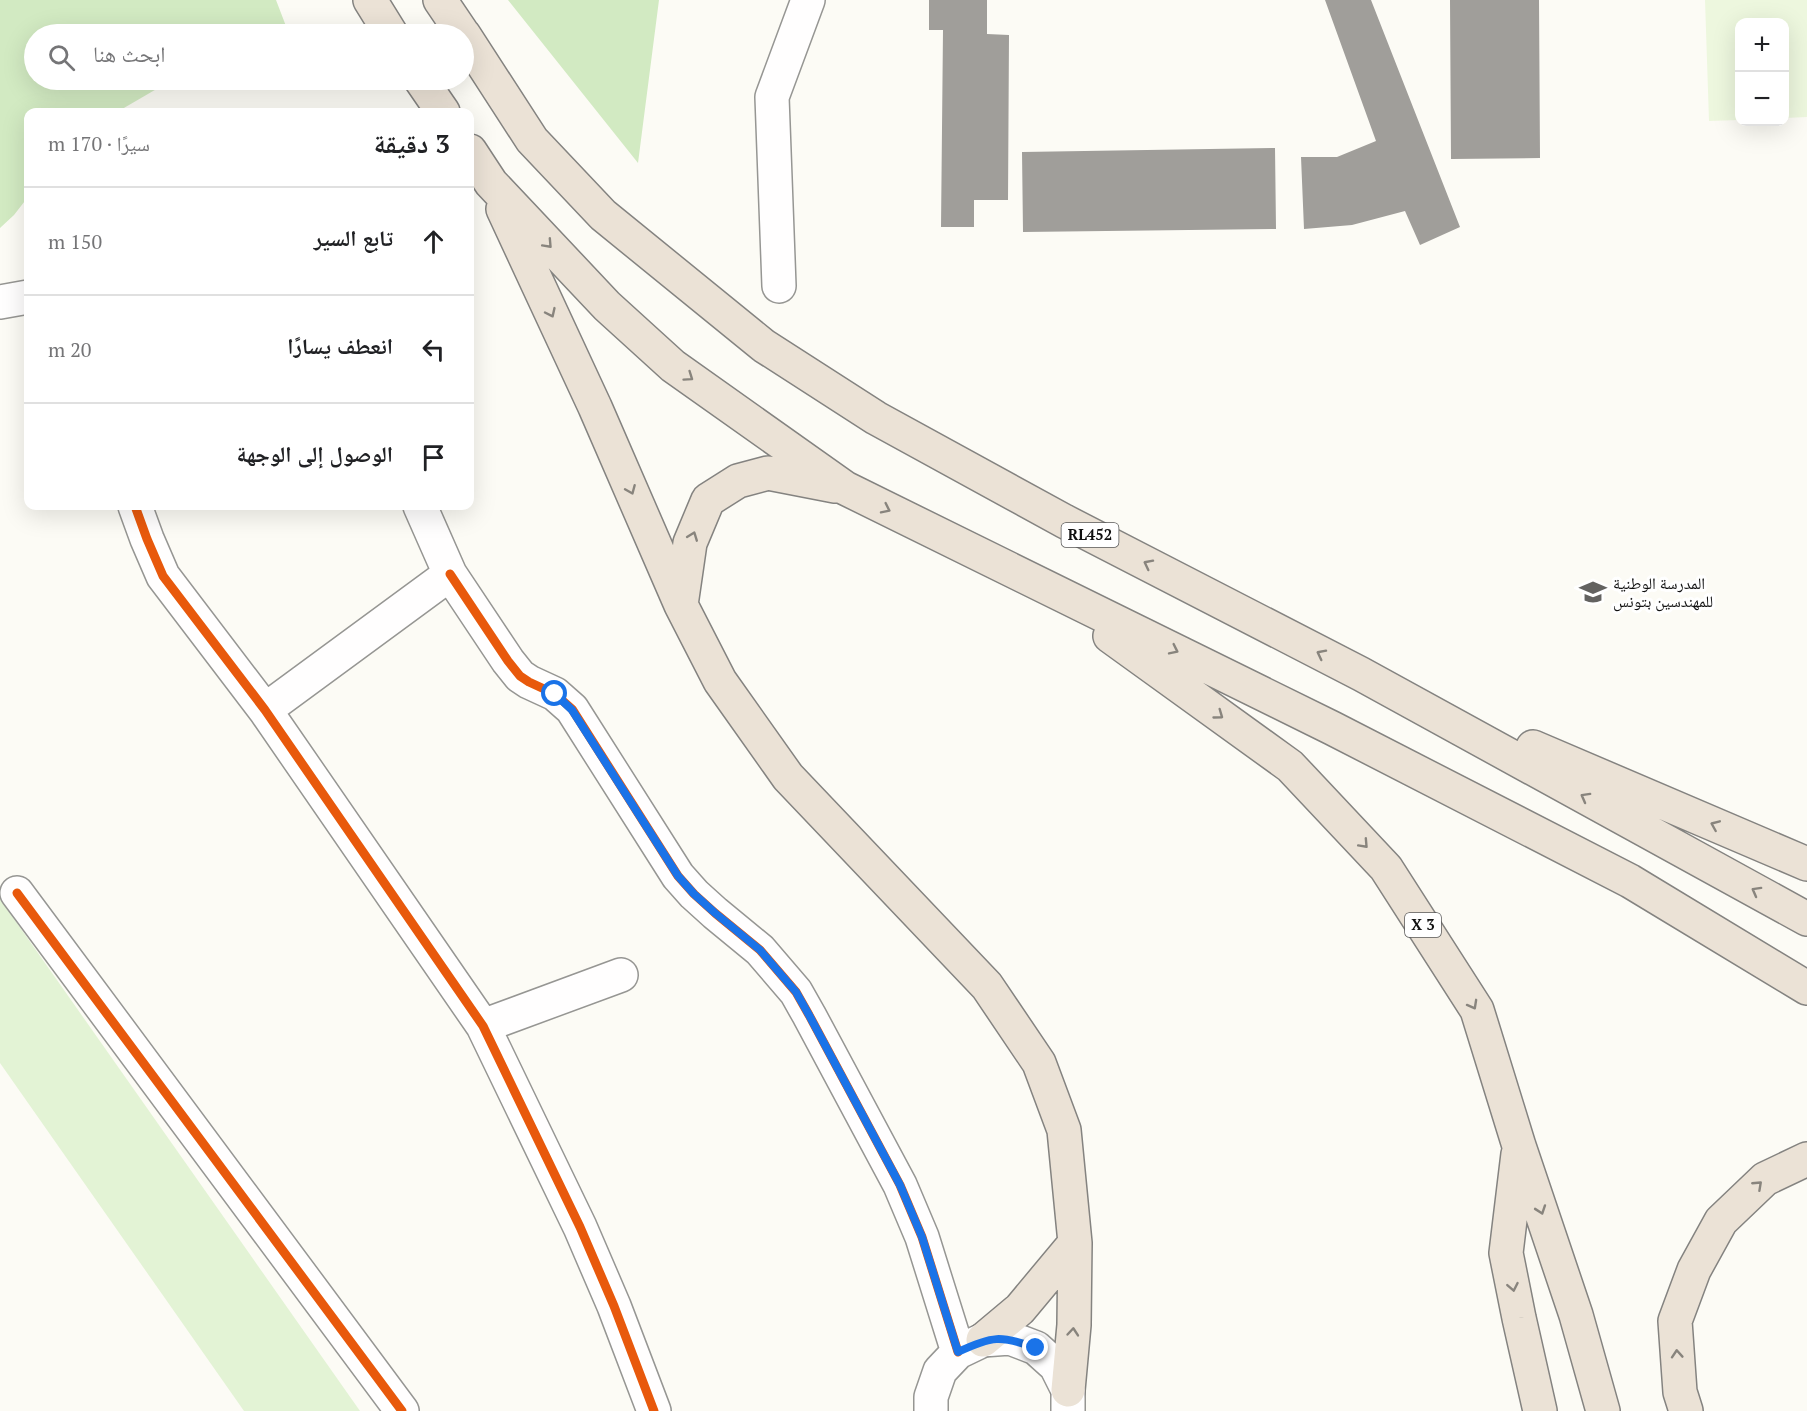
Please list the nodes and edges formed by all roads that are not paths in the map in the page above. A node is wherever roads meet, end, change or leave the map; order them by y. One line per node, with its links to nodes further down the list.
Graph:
1 (370, 0): 4 (highway)
2 (440, 0): 5 (highway, RL452)
3 (808, 0): 11 (street)
4 (385, 24)
5 (456, 24)
6 (474, 52): 20 (highway, RL452, one-way to 6)
7 (428, 90): 8 (highway)
8 (440, 108)
9 (474, 157): 10 (highway)
10 (491, 183): 14 (highway, one-way to 14); 19 (highway, one-way to 19)
11 (779, 286)
12 (24, 298): 13 (street)
13 (0, 302)
14 (845, 488): 18 (highway, one-way to 18); 19 (highway, one-way to 14)
15 (136, 510): 21 (street)
16 (422, 510): 17 (street)
17 (450, 574): 21 (street); 31 (street)
18 (1035, 583): 26 (highway, one-way to 26); 28 (highway, X 3, one-way to 28)
19 (681, 605): 30 (highway)
20 (1361, 674): 22 (highway, one-way to 20); 24 (highway, RL452, one-way to 20)
21 (265, 710): 27 (street)
22 (1807, 864)
23 (17, 894): 34 (street)
24 (1807, 919)
25 (621, 975): 27 (street)
26 (1807, 988)
27 (483, 1026): 35 (street)
28 (1519, 1146): 36 (highway, one-way to 36); 37 (highway, X 3, one-way to 37)
29 (1807, 1159): 38 (highway, one-way to 29)
30 (1075, 1243): 31 (highway); 32 (highway, one-way to 30)
31 (971, 1346): 32 (street); 33 (street)
32 (1068, 1401)
33 (924, 1406)
34 (402, 1411)
35 (654, 1411)
36 (1540, 1411)
37 (1603, 1411)
38 (1686, 1411)

